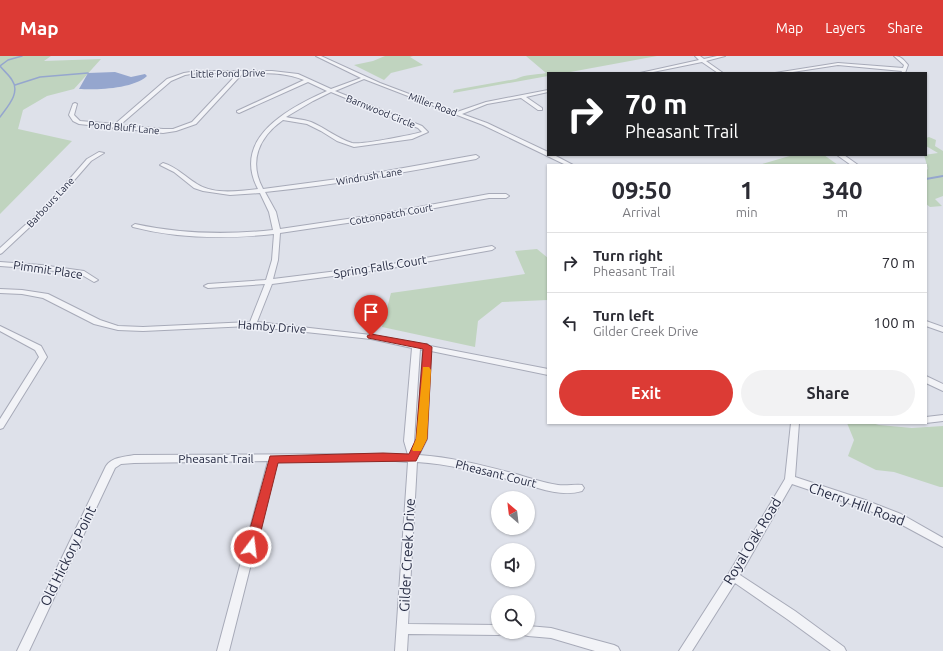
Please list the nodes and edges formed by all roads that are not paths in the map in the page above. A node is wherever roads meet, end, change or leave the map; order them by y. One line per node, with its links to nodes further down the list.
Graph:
1 (318, 56): 11 (street, Miller Road)
2 (697, 56): 5 (street)
3 (723, 56): 5 (street)
4 (896, 56): 10 (street)
5 (704, 61): 7 (street); 8 (street)
6 (242, 72): 12 (street, Little Pond Drive); 21 (street, Little Pond Drive); 21 (street, Pond Bluff Lane)
7 (658, 72)
8 (720, 72)
9 (785, 72): 10 (street)
10 (904, 72)
11 (364, 78): 13 (street); 19 (street, Miller Road)
12 (310, 80): 13 (street, Little Pond Drive); 18 (street)
13 (331, 91): 20 (street); 20 (street, Barnwood Circle)
14 (547, 91): 15 (street)
15 (522, 96): 17 (street); 19 (street)
16 (75, 104): 21 (street, Pond Bluff Lane)
17 (540, 109)
18 (239, 112)
19 (459, 113): 23 (street, Miller Road)
20 (283, 118): 30 (street)
21 (116, 126)
22 (101, 153): 35 (street, Barbours Lane)
23 (547, 153)
24 (553, 156): 27 (street, Miller Road)
25 (842, 156): 28 (street)
26 (476, 157): 30 (street, Windrush Lane)
27 (568, 164)
28 (854, 164)
29 (163, 165): 30 (street, Windrush Lane)
30 (261, 190): 33 (street)
31 (506, 196): 33 (street, Cottonpatch Court)
32 (135, 226): 33 (street, Cottonpatch Court)
33 (276, 232): 38 (street)
34 (492, 248): 38 (street, Spring Falls Court)
35 (0, 252)
36 (0, 264): 37 (street, Pimmit Place)
37 (94, 280)
38 (268, 282): 39 (street, Spring Falls Court); 42 (street)
39 (208, 286)
40 (0, 291): 42 (street, Hamby Drive)
41 (927, 323): 44 (street)
42 (252, 324): 45 (street, Hamby Drive)
43 (0, 328): 52 (street)
44 (943, 330)
45 (416, 345): 46 (street, Hamby Drive); 54 (street, Gilder Creek Drive)
46 (427, 347): 47 (street, Hamby Drive); 54 (street, Gilder Creek Drive)
47 (547, 372)
48 (927, 380): 49 (street)
49 (943, 388)
50 (943, 418): 51 (street)
51 (927, 420)
52 (1, 423)
53 (795, 424): 57 (street, Royal Oak Road)
54 (412, 458): 55 (street, Pheasant Trail); 58 (street, Pheasant Court); 61 (street, Gilder Creek Drive)
55 (273, 459): 56 (street, Pheasant Trail); 65 (street)
56 (115, 462): 64 (street, Old Hickory Point)
57 (790, 479): 59 (street, Cherry Hill Road); 60 (street, Royal Oak Road)
58 (579, 488)
59 (943, 543)
60 (733, 576): 68 (street, Royal Oak Road); 69 (street)
61 (404, 630): 62 (street); 66 (street, Gilder Creek Drive)
62 (491, 630)
63 (535, 632): 67 (street)
64 (22, 651)
65 (223, 651)
66 (401, 651)
67 (614, 651)
68 (685, 651)
69 (840, 651)

